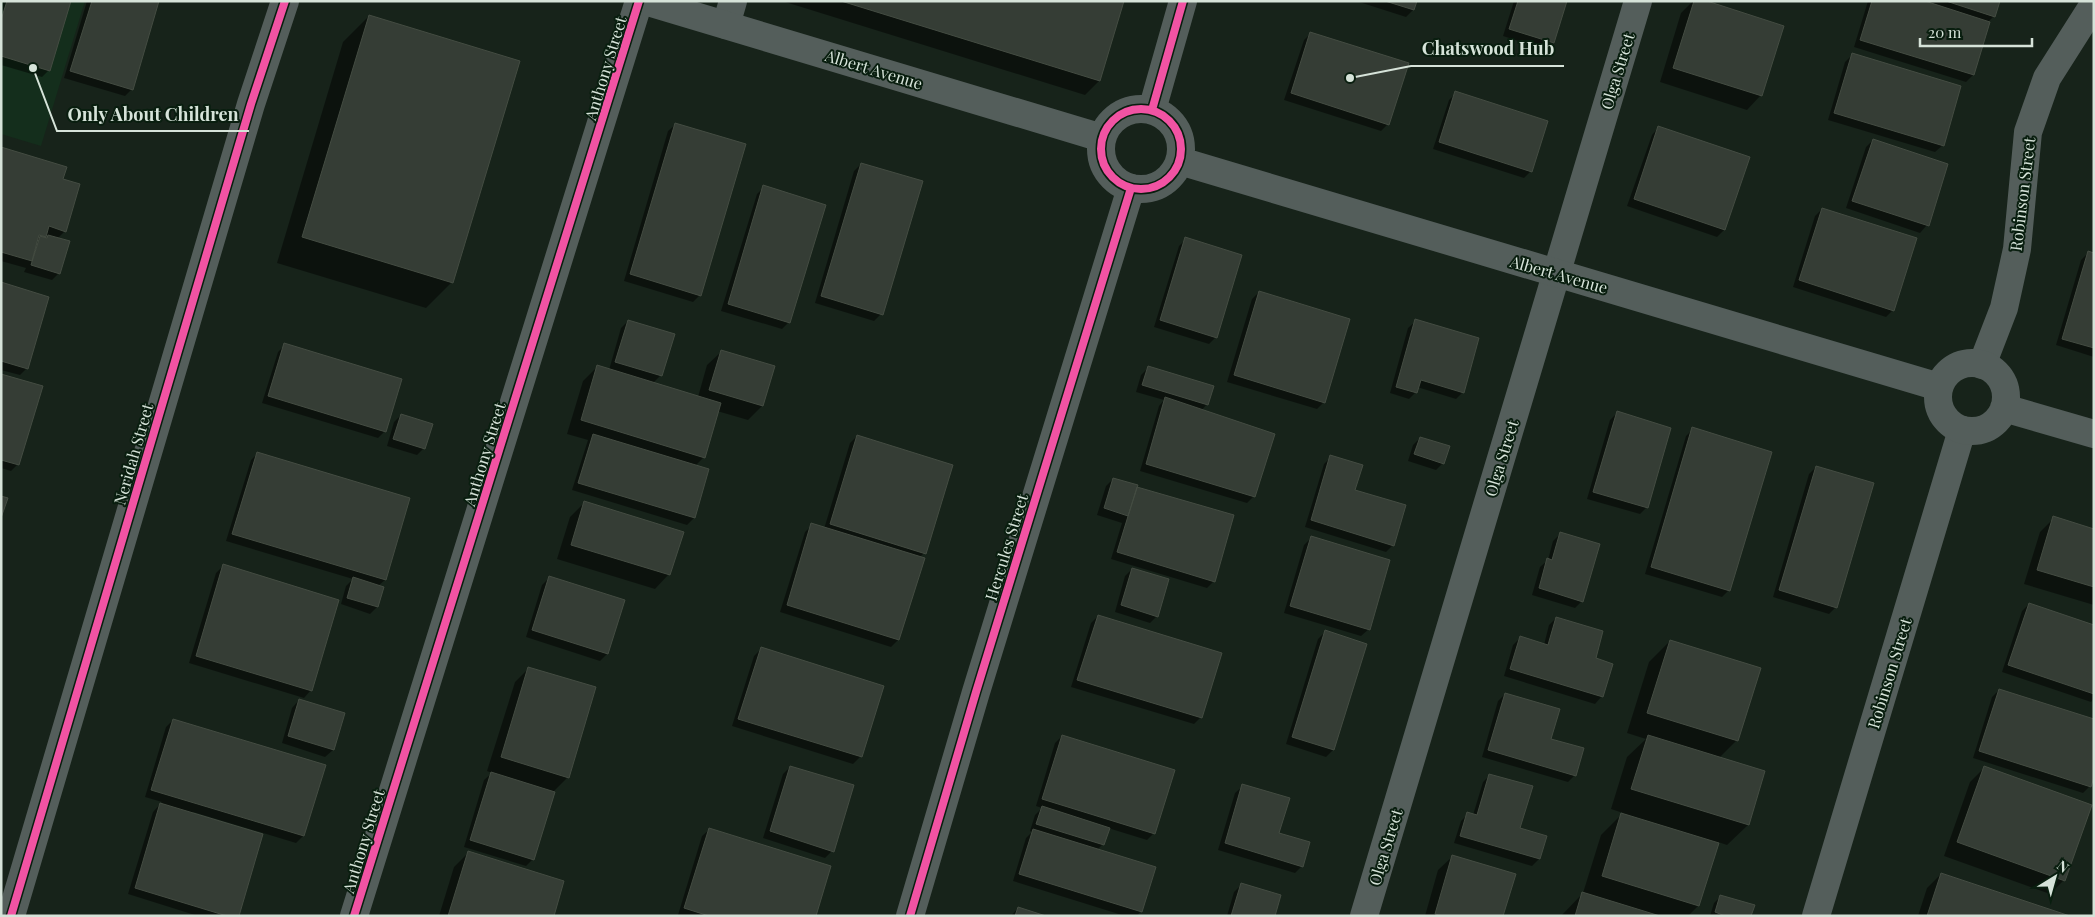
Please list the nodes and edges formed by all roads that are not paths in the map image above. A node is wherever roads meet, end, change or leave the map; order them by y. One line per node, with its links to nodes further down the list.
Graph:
1 (285, 1): 18 (street, Neridah Street)
2 (640, 1): 19 (street, Anthony Street)
3 (645, 1): 7 (street, Albert Avenue)
4 (1183, 1): 8 (street)
5 (1638, 1): 12 (street, Olga Street)
6 (2094, 4): 13 (street, Robinson Street)
7 (730, 13): 9 (street, Albert Avenue)
8 (1152, 110): 9 (street); 10 (street)
9 (1102, 138): 11 (street)
10 (1180, 161): 11 (street); 12 (street, Albert Avenue)
11 (1131, 188): 20 (street, Hercules Street)
12 (1557, 274): 14 (street, Albert Avenue); 21 (street, Olga Street)
13 (1982, 365): 14 (street); 15 (street)
14 (1939, 387): 16 (street)
15 (2004, 408): 16 (street); 17 (street)
16 (1962, 430): 22 (street, Robinson Street)
17 (2094, 434)
18 (11, 916)
19 (354, 916)
20 (910, 916)
21 (1364, 916)
22 (1816, 916)

